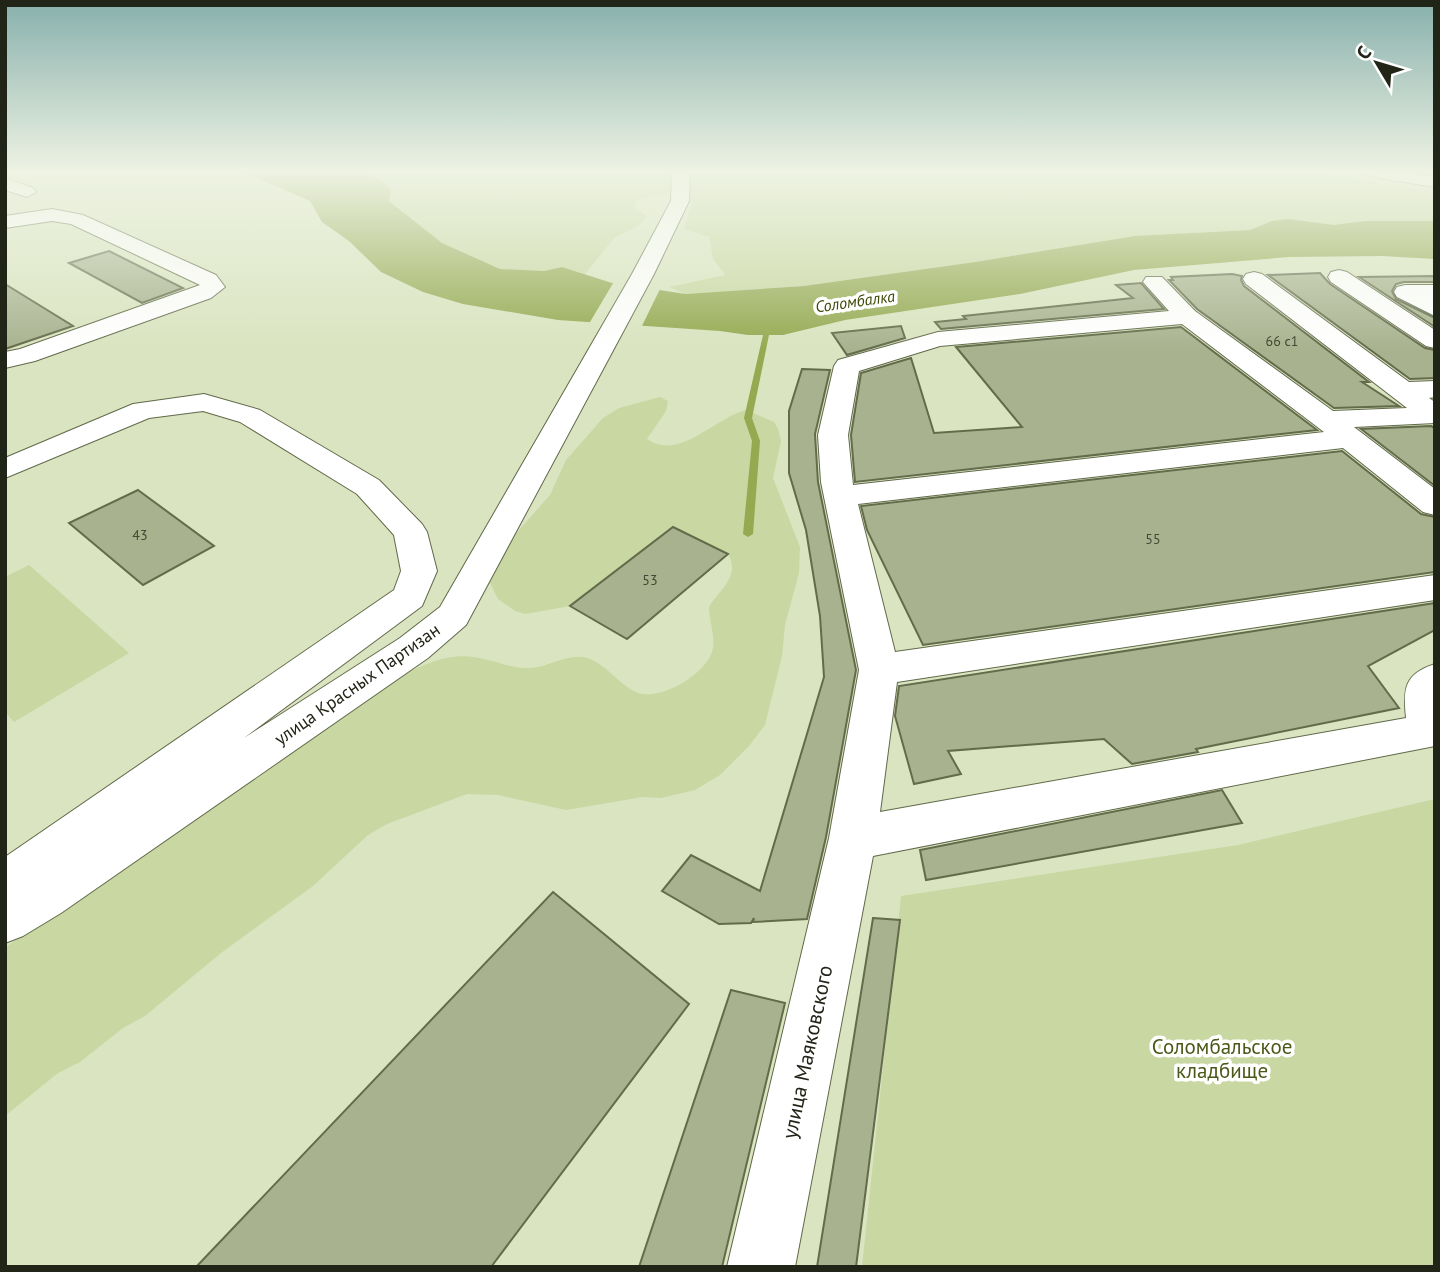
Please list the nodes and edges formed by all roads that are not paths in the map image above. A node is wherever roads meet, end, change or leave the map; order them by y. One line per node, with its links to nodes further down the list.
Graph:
1 (103, 231): 10 (street)
2 (665, 231): 21 (street, улица Красных Партизан)
3 (1339, 277): 9 (street)
4 (1254, 279): 11 (street)
5 (1154, 282): 8 (street)
6 (1435, 292): 7 (street)
7 (1435, 309)
8 (1187, 316): 12 (street); 14 (street)
9 (1435, 341)
10 (5, 360)
11 (1434, 407): 12 (street)
12 (1338, 429): 14 (street); 15 (street)
13 (5, 469): 20 (street)
14 (840, 496): 17 (street)
15 (1435, 505)
16 (1435, 587): 17 (street)
17 (879, 670): 19 (street, улица Маяковского)
18 (1435, 680): 19 (street)
19 (853, 838): 22 (street, улица Маяковского)
20 (5, 886)
21 (5, 918)
22 (761, 1267)

